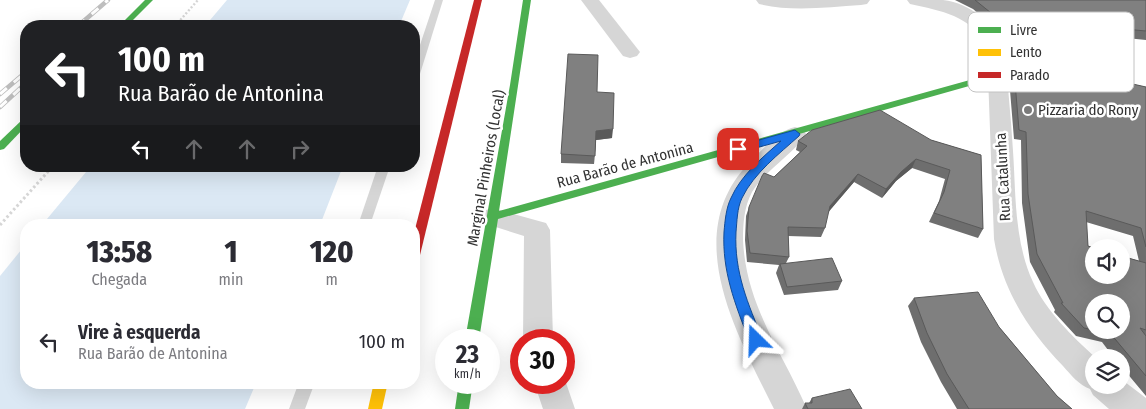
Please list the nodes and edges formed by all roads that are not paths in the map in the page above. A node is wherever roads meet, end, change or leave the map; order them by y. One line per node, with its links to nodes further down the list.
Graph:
1 (149, 0): 10 (main road)
2 (439, 0): 12 (lane)
3 (478, 0): 21 (main road)
4 (527, 0): 19 (main road, Marginal Pinheiros (Local))
5 (590, 0): 11 (street)
6 (764, 0): 7 (street)
7 (861, 0)
8 (916, 0): 9 (street, Rua Catalunha)
9 (968, 16)
10 (129, 20)
11 (630, 52)
12 (420, 58)
13 (968, 85): 16 (main road, Rua Barão de Antonina)
14 (999, 92): 24 (street, Rua Catalunha)
15 (20, 127): 17 (main road)
16 (795, 134): 19 (main road, Rua Barão de Antonina); 34 (street)
17 (0, 147)
18 (382, 172): 20 (lane)
19 (492, 217): 22 (main road, Marginal Pinheiros (Local)); 23 (street)
20 (366, 219)
21 (420, 231)
22 (474, 329)
23 (538, 329)
24 (1085, 368)
25 (304, 389): 30 (lane)
26 (379, 389): 31 (main road)
27 (464, 394): 32 (main road)
28 (554, 394): 33 (street)
29 (1115, 394): 35 (street)
30 (297, 409)
31 (375, 409)
32 (462, 409)
33 (559, 409)
34 (791, 409)
35 (1134, 409)

